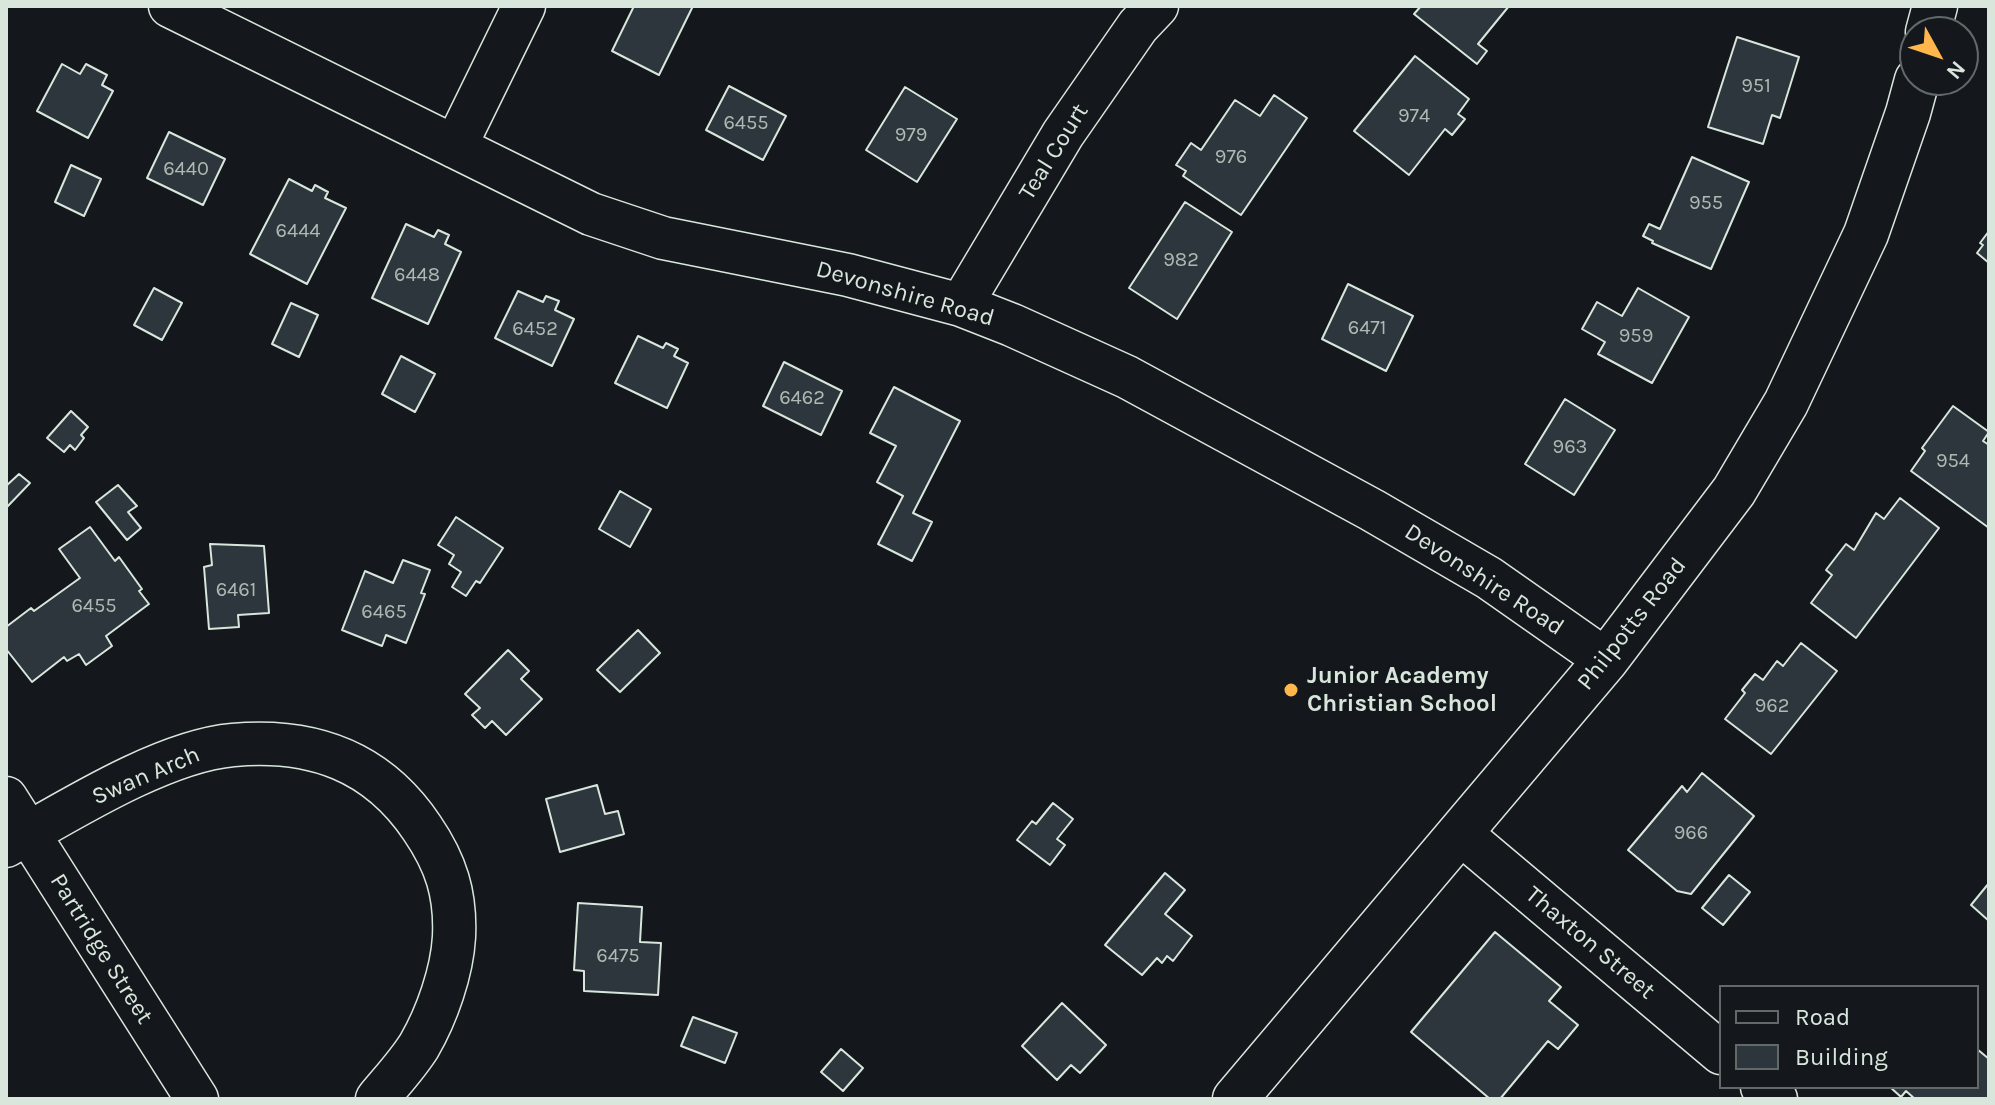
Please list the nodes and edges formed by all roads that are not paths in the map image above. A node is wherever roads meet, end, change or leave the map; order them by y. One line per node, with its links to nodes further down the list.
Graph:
1 (170, 6): 5 (street, Devonshire Road)
2 (524, 6): 5 (street)
3 (1157, 6): 6 (street, Teal Court)
4 (1913, 96): 7 (street, Philpotts Road)
5 (455, 147): 6 (street, Devonshire Road)
6 (961, 305): 7 (street, Devonshire Road)
7 (1606, 660): 9 (street, Philpotts Road)
8 (6, 798): 10 (street, Partridge Street)
9 (1460, 833): 11 (street, Thaxton Street); 14 (street, Philpotts Road)
10 (17, 840): 12 (street, Partridge Street); 13 (street, Swan Arch)
11 (1719, 1051)
12 (197, 1099)
13 (377, 1099)
14 (1235, 1099)

